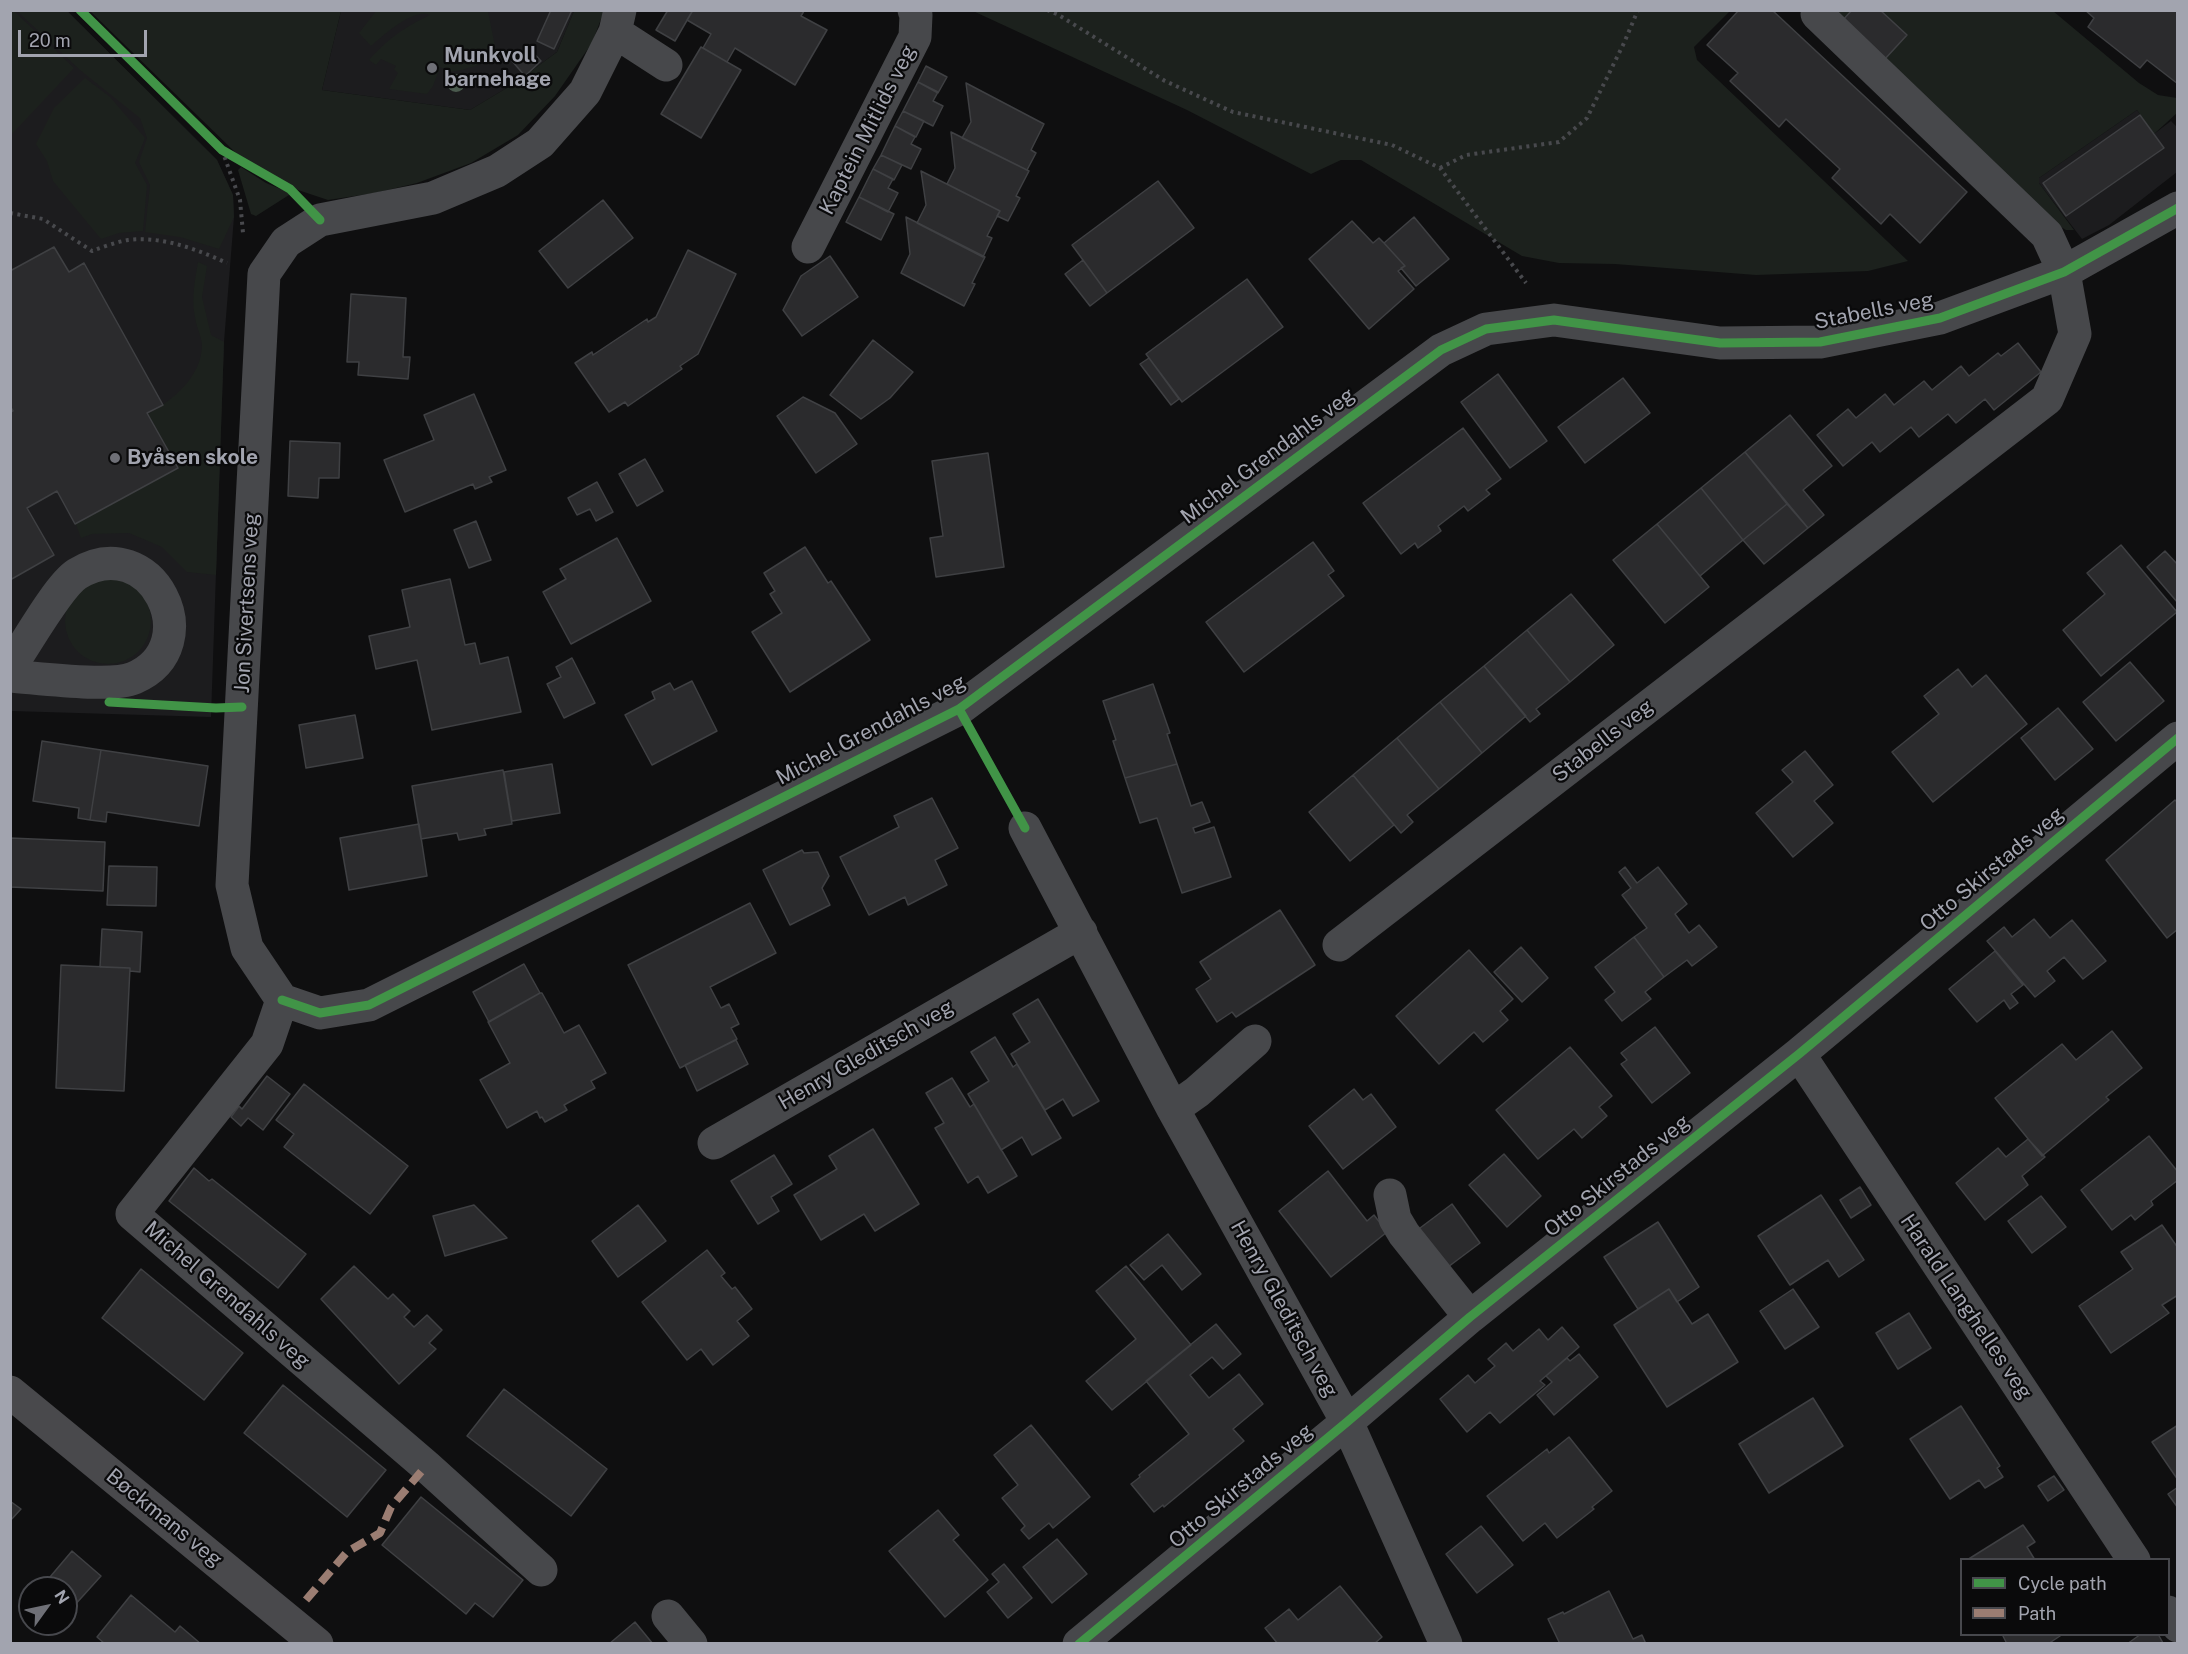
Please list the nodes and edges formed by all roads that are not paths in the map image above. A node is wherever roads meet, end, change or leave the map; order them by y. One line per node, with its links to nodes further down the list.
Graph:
1 (915, 13): 6 (street, Kaptein Mitlids veg)
2 (1817, 14): 7 (street, Stabells veg)
3 (617, 21): 4 (street); 15 (street, Jon Sivertsens veg)
4 (666, 65)
5 (2178, 208): 7 (street, Stabells veg)
6 (808, 247)
7 (2064, 272): 8 (street, Stabells veg); 14 (street, Stabells veg)
8 (1554, 320): 15 (street, Michel Grendahls veg)
9 (10, 667): 10 (street)
10 (10, 676)
11 (2178, 738): 17 (street, Otto Skirstads veg)
12 (1025, 828): 13 (street, Henry Gleditsch veg)
13 (1081, 932): 18 (street, Henry Gleditsch veg); 19 (street, Henry Gleditsch veg)
14 (1339, 945)
15 (282, 1000): 25 (street, Michel Grendahls veg)
16 (1256, 1041): 18 (street)
17 (1798, 1054): 21 (street, Otto Skirstads veg); 24 (street, Harald Langhelles veg)
18 (1173, 1109): 23 (street, Henry Gleditsch veg)
19 (714, 1143)
20 (1390, 1195): 21 (street)
21 (1470, 1317): 23 (street, Otto Skirstads veg)
22 (10, 1392): 27 (main road, Bøckmans veg)
23 (1347, 1422): 29 (street, Otto Skirstads veg); 30 (street, Henry Gleditsch veg)
24 (2133, 1558)
25 (541, 1570)
26 (668, 1616): 28 (street)
27 (317, 1644)
28 (691, 1644)
29 (1079, 1644)
30 (1446, 1644)

